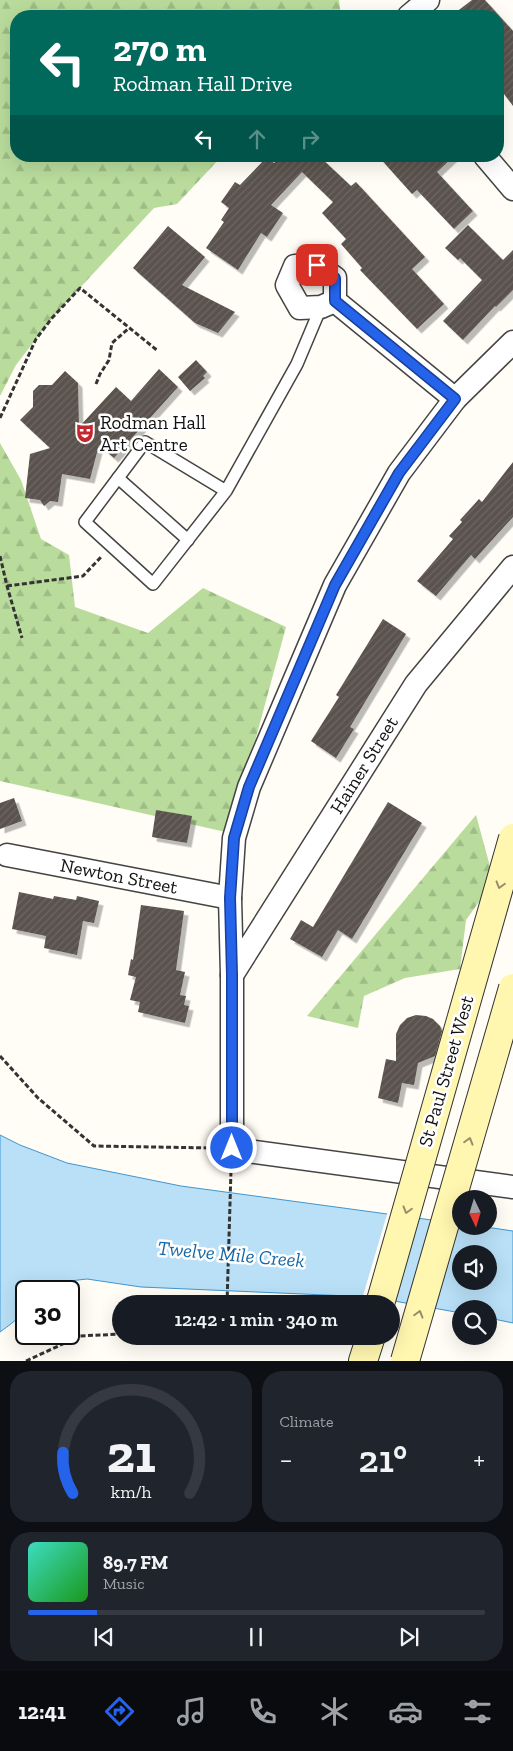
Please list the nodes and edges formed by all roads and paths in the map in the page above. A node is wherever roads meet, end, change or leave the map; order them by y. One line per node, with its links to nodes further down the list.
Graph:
1 (428, 0): 2 (street)
2 (416, 10)
3 (490, 162): 4 (street)
4 (513, 189)
5 (328, 304): 10 (street); 13 (lane)
6 (129, 328): 8 (path); 9 (path); 11 (path)
7 (513, 342): 10 (street)
8 (158, 352)
9 (96, 384)
10 (455, 399): 22 (street)
11 (0, 418)
12 (118, 478): 13 (lane); 14 (lane); 15 (lane)
13 (226, 491): 14 (lane)
14 (188, 540): 15 (lane)
15 (112, 547): 18 (path)
16 (0, 556): 18 (path)
17 (513, 567): 23 (street, Hainer Street)
18 (7, 586): 19 (path)
19 (22, 638)
20 (513, 838): 29 (main road, St Paul Street West, one-way to 29, bridge)
21 (7, 855): 22 (street, Newton Street)
22 (230, 898): 23 (street)
23 (232, 975): 26 (street)
24 (513, 988): 34 (main road, one-way to 24, bridge)
25 (0, 1056): 26 (path)
26 (232, 1148): 27 (street); 28 (path)
27 (513, 1186)
28 (227, 1295)
29 (383, 1295)
30 (112, 1334): 32 (path)
31 (367, 1345): 33 (main road)
32 (26, 1361)
33 (363, 1361)
34 (405, 1361)

